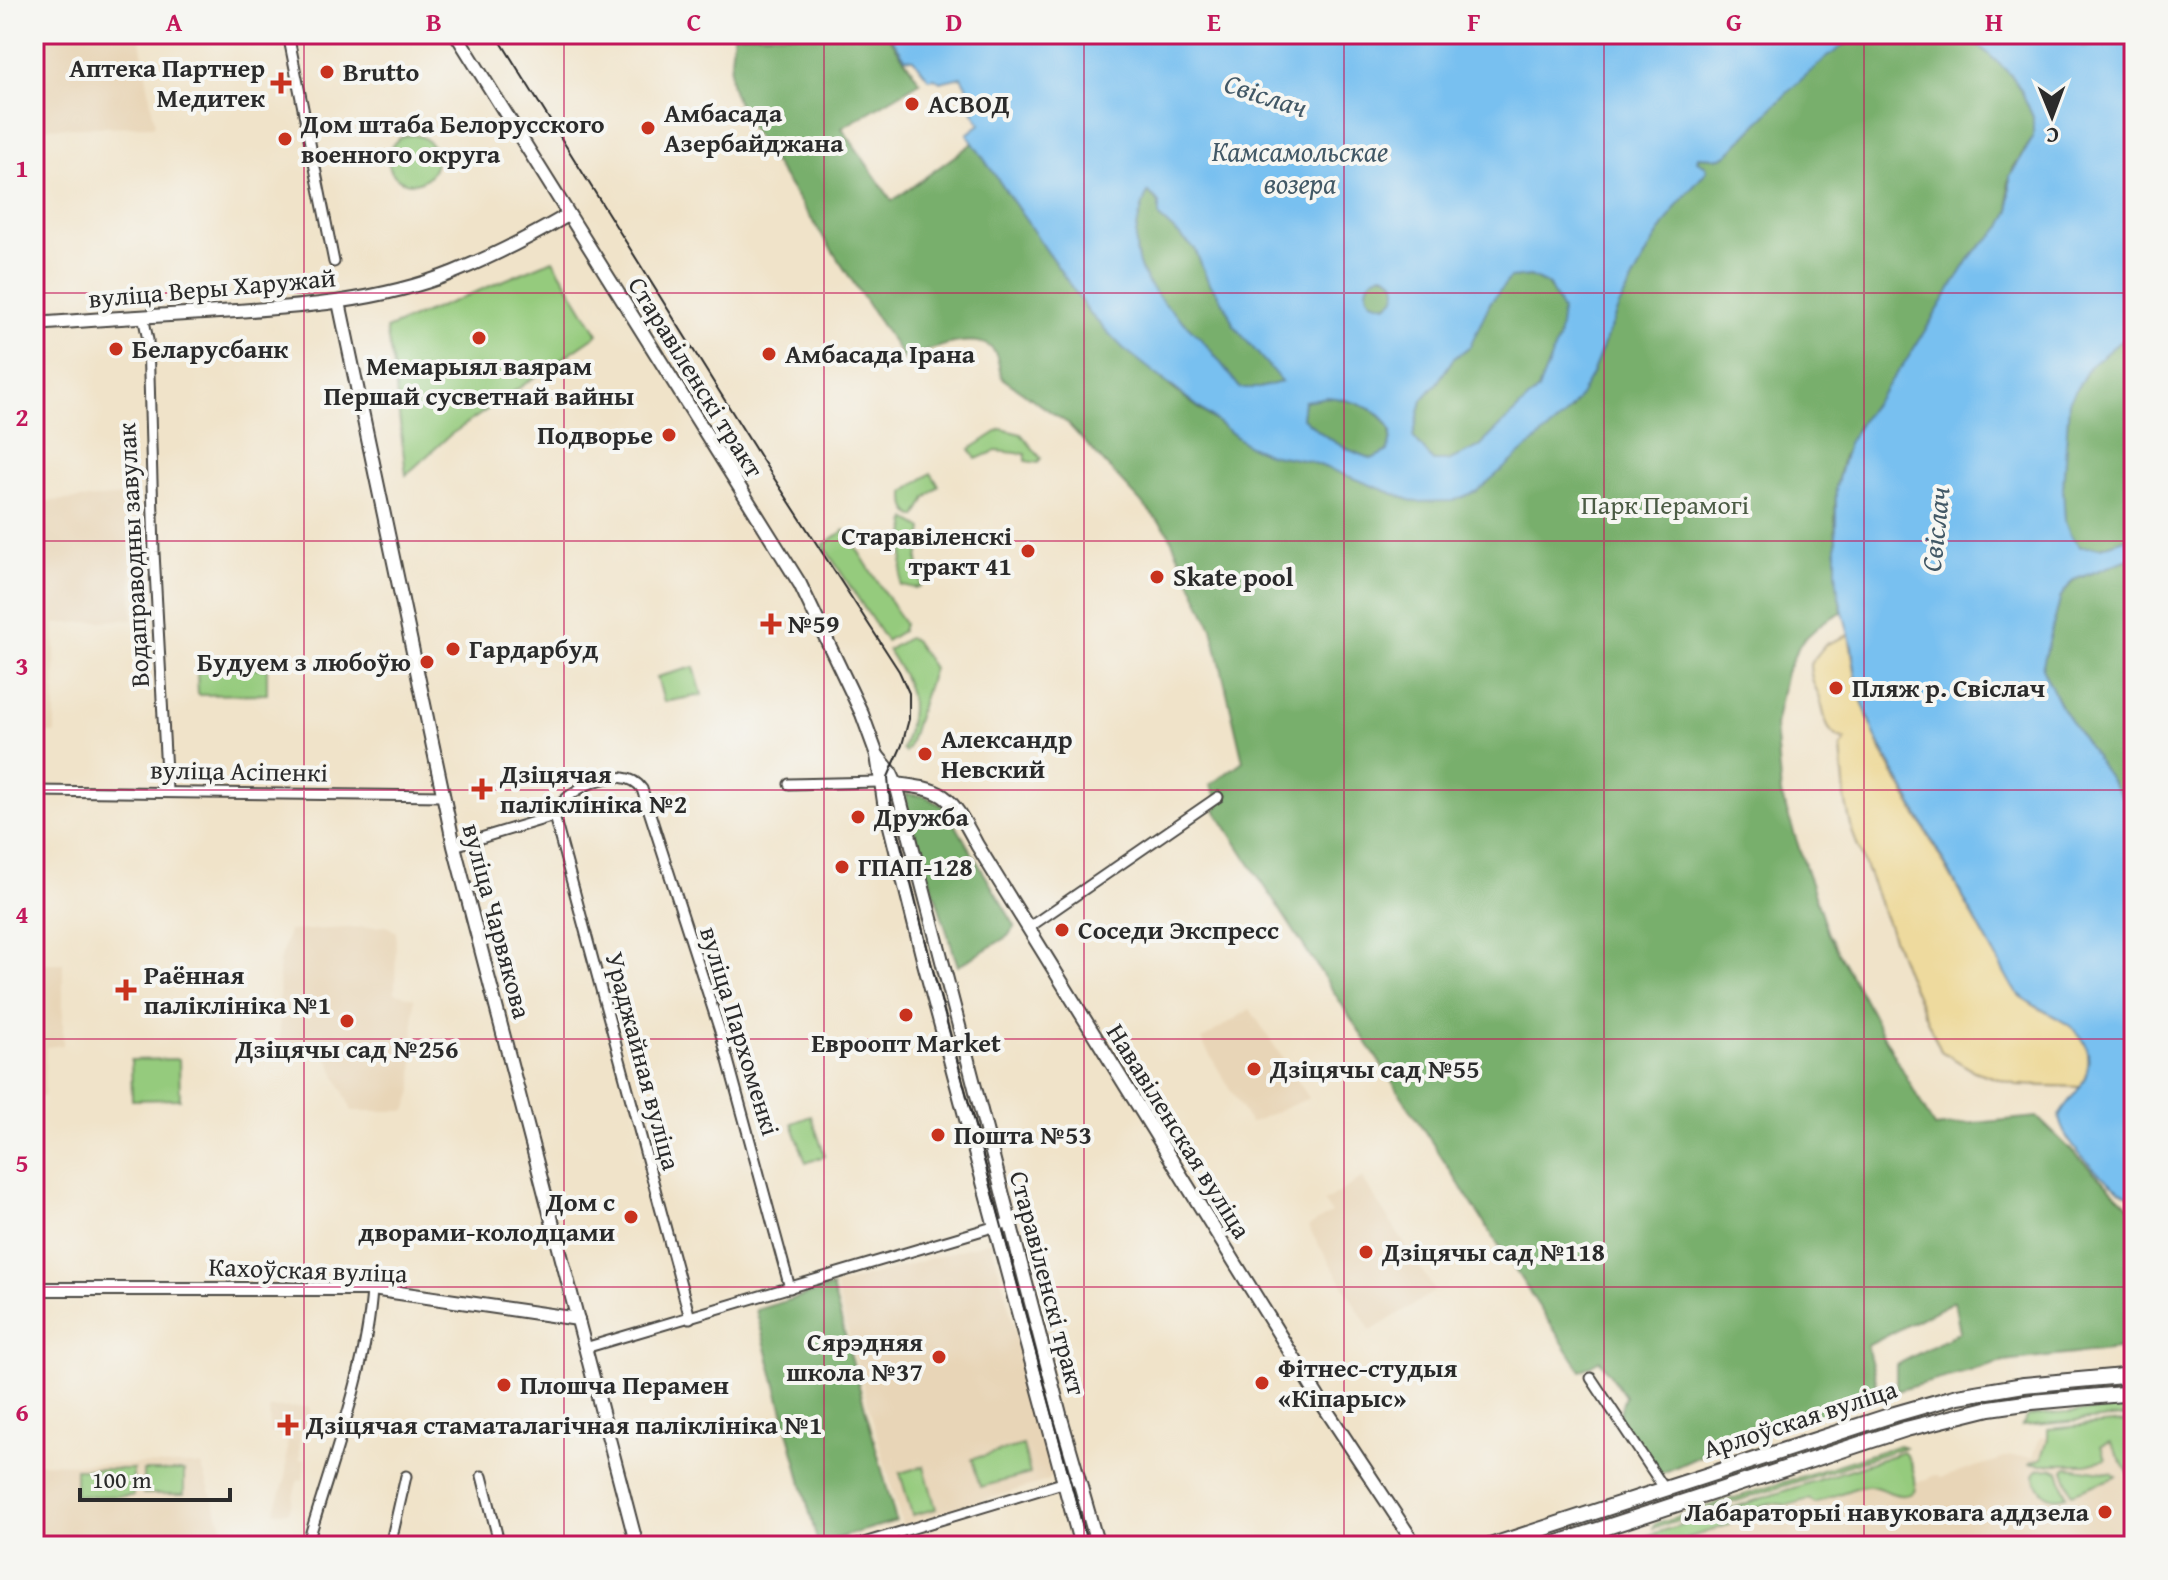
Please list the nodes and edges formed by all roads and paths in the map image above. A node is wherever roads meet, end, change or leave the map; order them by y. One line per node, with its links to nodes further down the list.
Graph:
1 (288, 34): 4 (street)
2 (456, 34): 3 (main road, Старавіленскі тракт)
3 (568, 215): 5 (main road, вуліца Веры Харужай); 8 (main road, Старавіленскі тракт)
4 (334, 262)
5 (339, 302): 6 (main road, вуліца Веры Харужай); 14 (main road, вуліца Чарвякова)
6 (143, 316): 7 (main road, вуліца Веры Харужай); 13 (street, Водаправодны завулак)
7 (34, 324)
8 (877, 755): 9 (main road, Старавіленскі тракт); 11 (main road, Старавіленскі тракт)
9 (880, 782): 10 (street); 11 (main road, Нававіленская вуліца); 20 (main road, Старавіленскі тракт)
10 (789, 784)
11 (896, 784): 18 (main road, Нававіленская вуліца); 19 (main road, Старавіленскі тракт)
12 (34, 791): 13 (street, вуліца Асіпенкі)
13 (167, 791): 14 (street, вуліца Асіпенкі)
14 (443, 796): 17 (main road, вуліца Чарвякова)
15 (1218, 797): 18 (street)
16 (554, 816): 17 (street); 21 (street, вуліца Пархоменкі); 24 (street, Ураджайная вуліца)
17 (454, 846): 25 (main road, вуліца Чарвякова)
18 (1028, 928): 43 (main road, Нававіленская вуліца)
19 (1010, 1222): 20 (street); 33 (main road, Старавіленскі тракт)
20 (994, 1225): 21 (street); 34 (main road, Старавіленскі тракт)
21 (790, 1288): 24 (street)
22 (34, 1289): 23 (main road, Кахоўская вуліца)
23 (372, 1289): 25 (main road, Кахоўская вуліца); 36 (street)
24 (690, 1318): 26 (street)
25 (578, 1319): 26 (main road, вуліца Чарвякова)
26 (585, 1348): 39 (main road, вуліца Чарвякова)
27 (2129, 1376): 30 (main road); 35 (main road, Арлоўская вуліца)
28 (1591, 1378): 35 (street)
29 (2134, 1393): 30 (main road, Арлоўская вуліца)
30 (2116, 1394): 45 (main road, Арлоўская вуліца)
31 (406, 1476): 37 (street)
32 (482, 1476): 38 (street)
33 (1079, 1478): 34 (street); 42 (main road, Старавіленскі тракт)
34 (1064, 1483): 40 (street); 41 (main road, Старавіленскі тракт)
35 (1664, 1488): 44 (main road, Арлоўская вуліца)
36 (307, 1546)
37 (390, 1546)
38 (500, 1546)
39 (637, 1546)
40 (854, 1546)
41 (1081, 1546)
42 (1098, 1546)
43 (1416, 1546)
44 (1490, 1546)
45 (1549, 1546)

